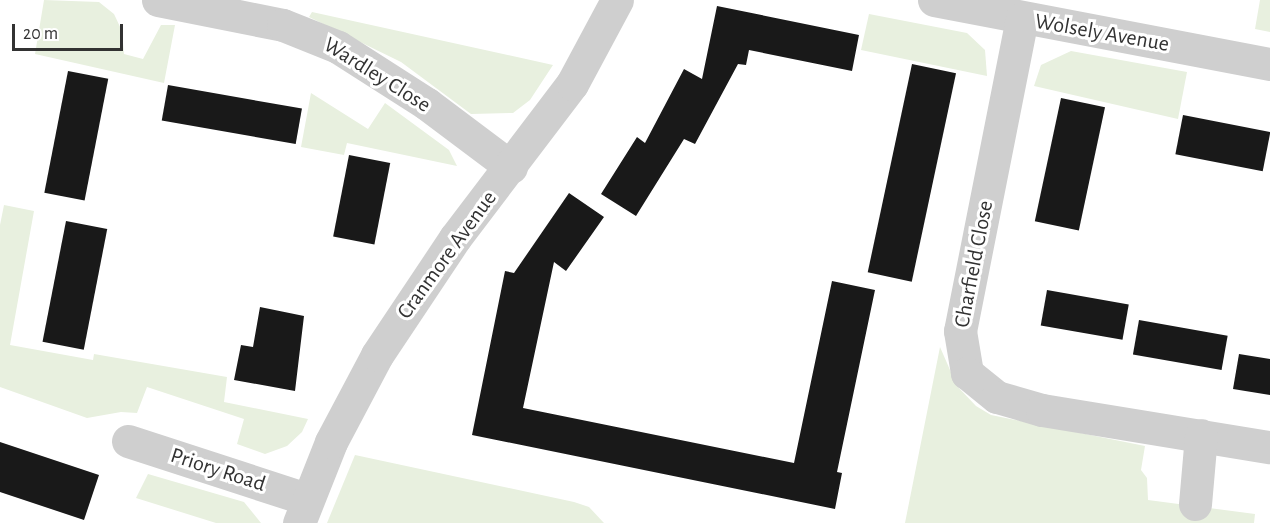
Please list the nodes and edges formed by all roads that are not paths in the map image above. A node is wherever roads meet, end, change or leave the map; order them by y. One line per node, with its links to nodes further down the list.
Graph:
1 (158, 0): 6 (street, Wardley Close)
2 (617, 0): 6 (street, Cranmore Avenue)
3 (934, 0): 4 (street, Wolsely Avenue)
4 (1022, 18): 5 (street, Wolsely Avenue); 7 (street, Charfield Close)
5 (1270, 64)
6 (511, 167): 11 (street, Cranmore Avenue)
7 (1201, 435): 9 (street, Charfield Close); 10 (street)
8 (128, 441): 11 (street, Priory Road)
9 (1269, 447)
10 (1195, 504)
11 (303, 511)

